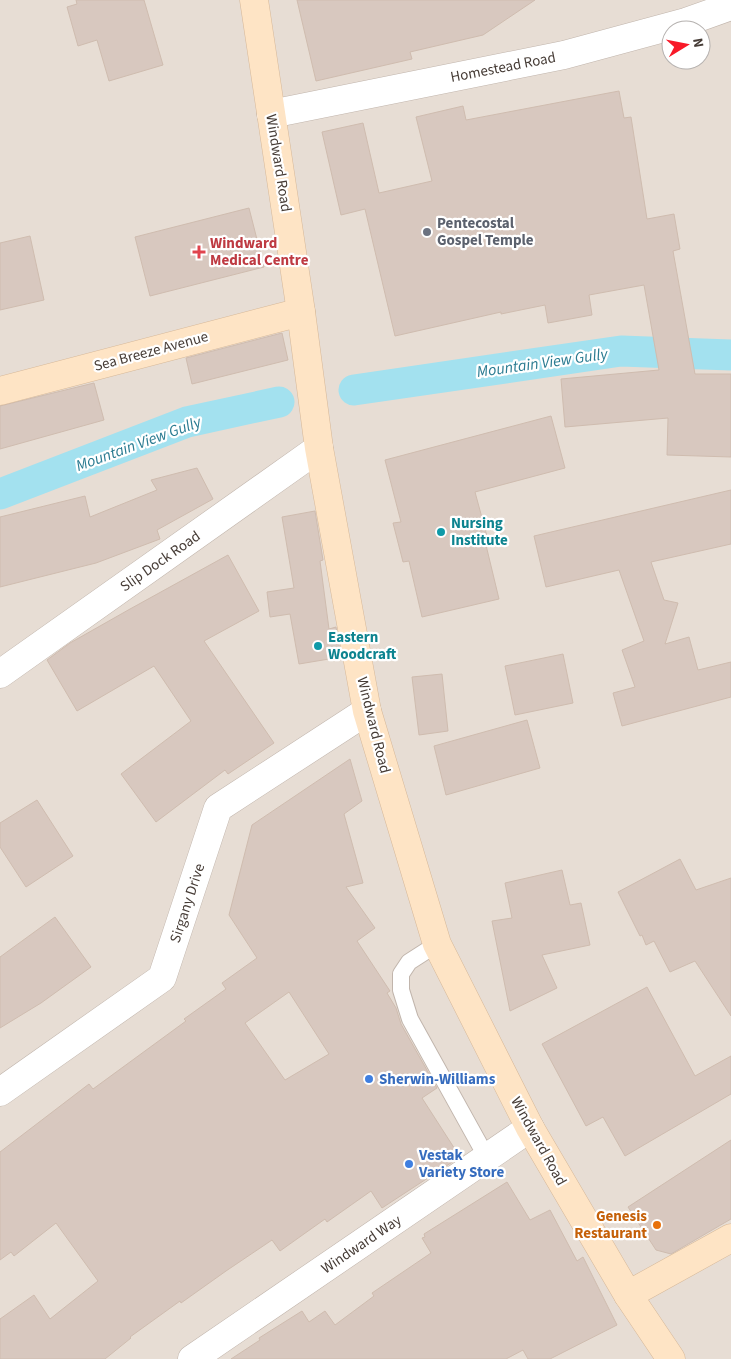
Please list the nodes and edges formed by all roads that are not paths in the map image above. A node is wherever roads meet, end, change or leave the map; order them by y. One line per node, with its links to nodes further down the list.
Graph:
1 (254, 0): 3 (main road, Windward Road)
2 (731, 6): 3 (street, Homestead Road)
3 (272, 114): 4 (main road, Windward Road)
4 (301, 312): 5 (main road, Sea Breeze Avenue); 6 (main road, Windward Road)
5 (0, 391)
6 (320, 448): 7 (street, Slip Dock Road); 8 (main road, Windward Road)
7 (0, 674)
8 (367, 711): 9 (main road, Windward Road); 10 (street, Sirgany Drive)
9 (437, 944): 11 (main road, Windward Road); 12 (lane)
10 (0, 1092)
11 (530, 1128): 12 (street, Windward Way); 14 (main road, Windward Road)
12 (487, 1158): 15 (street, Windward Way)
13 (731, 1238): 14 (main road)
14 (628, 1295): 16 (main road, Windward Road)
15 (192, 1359)
16 (671, 1359)

